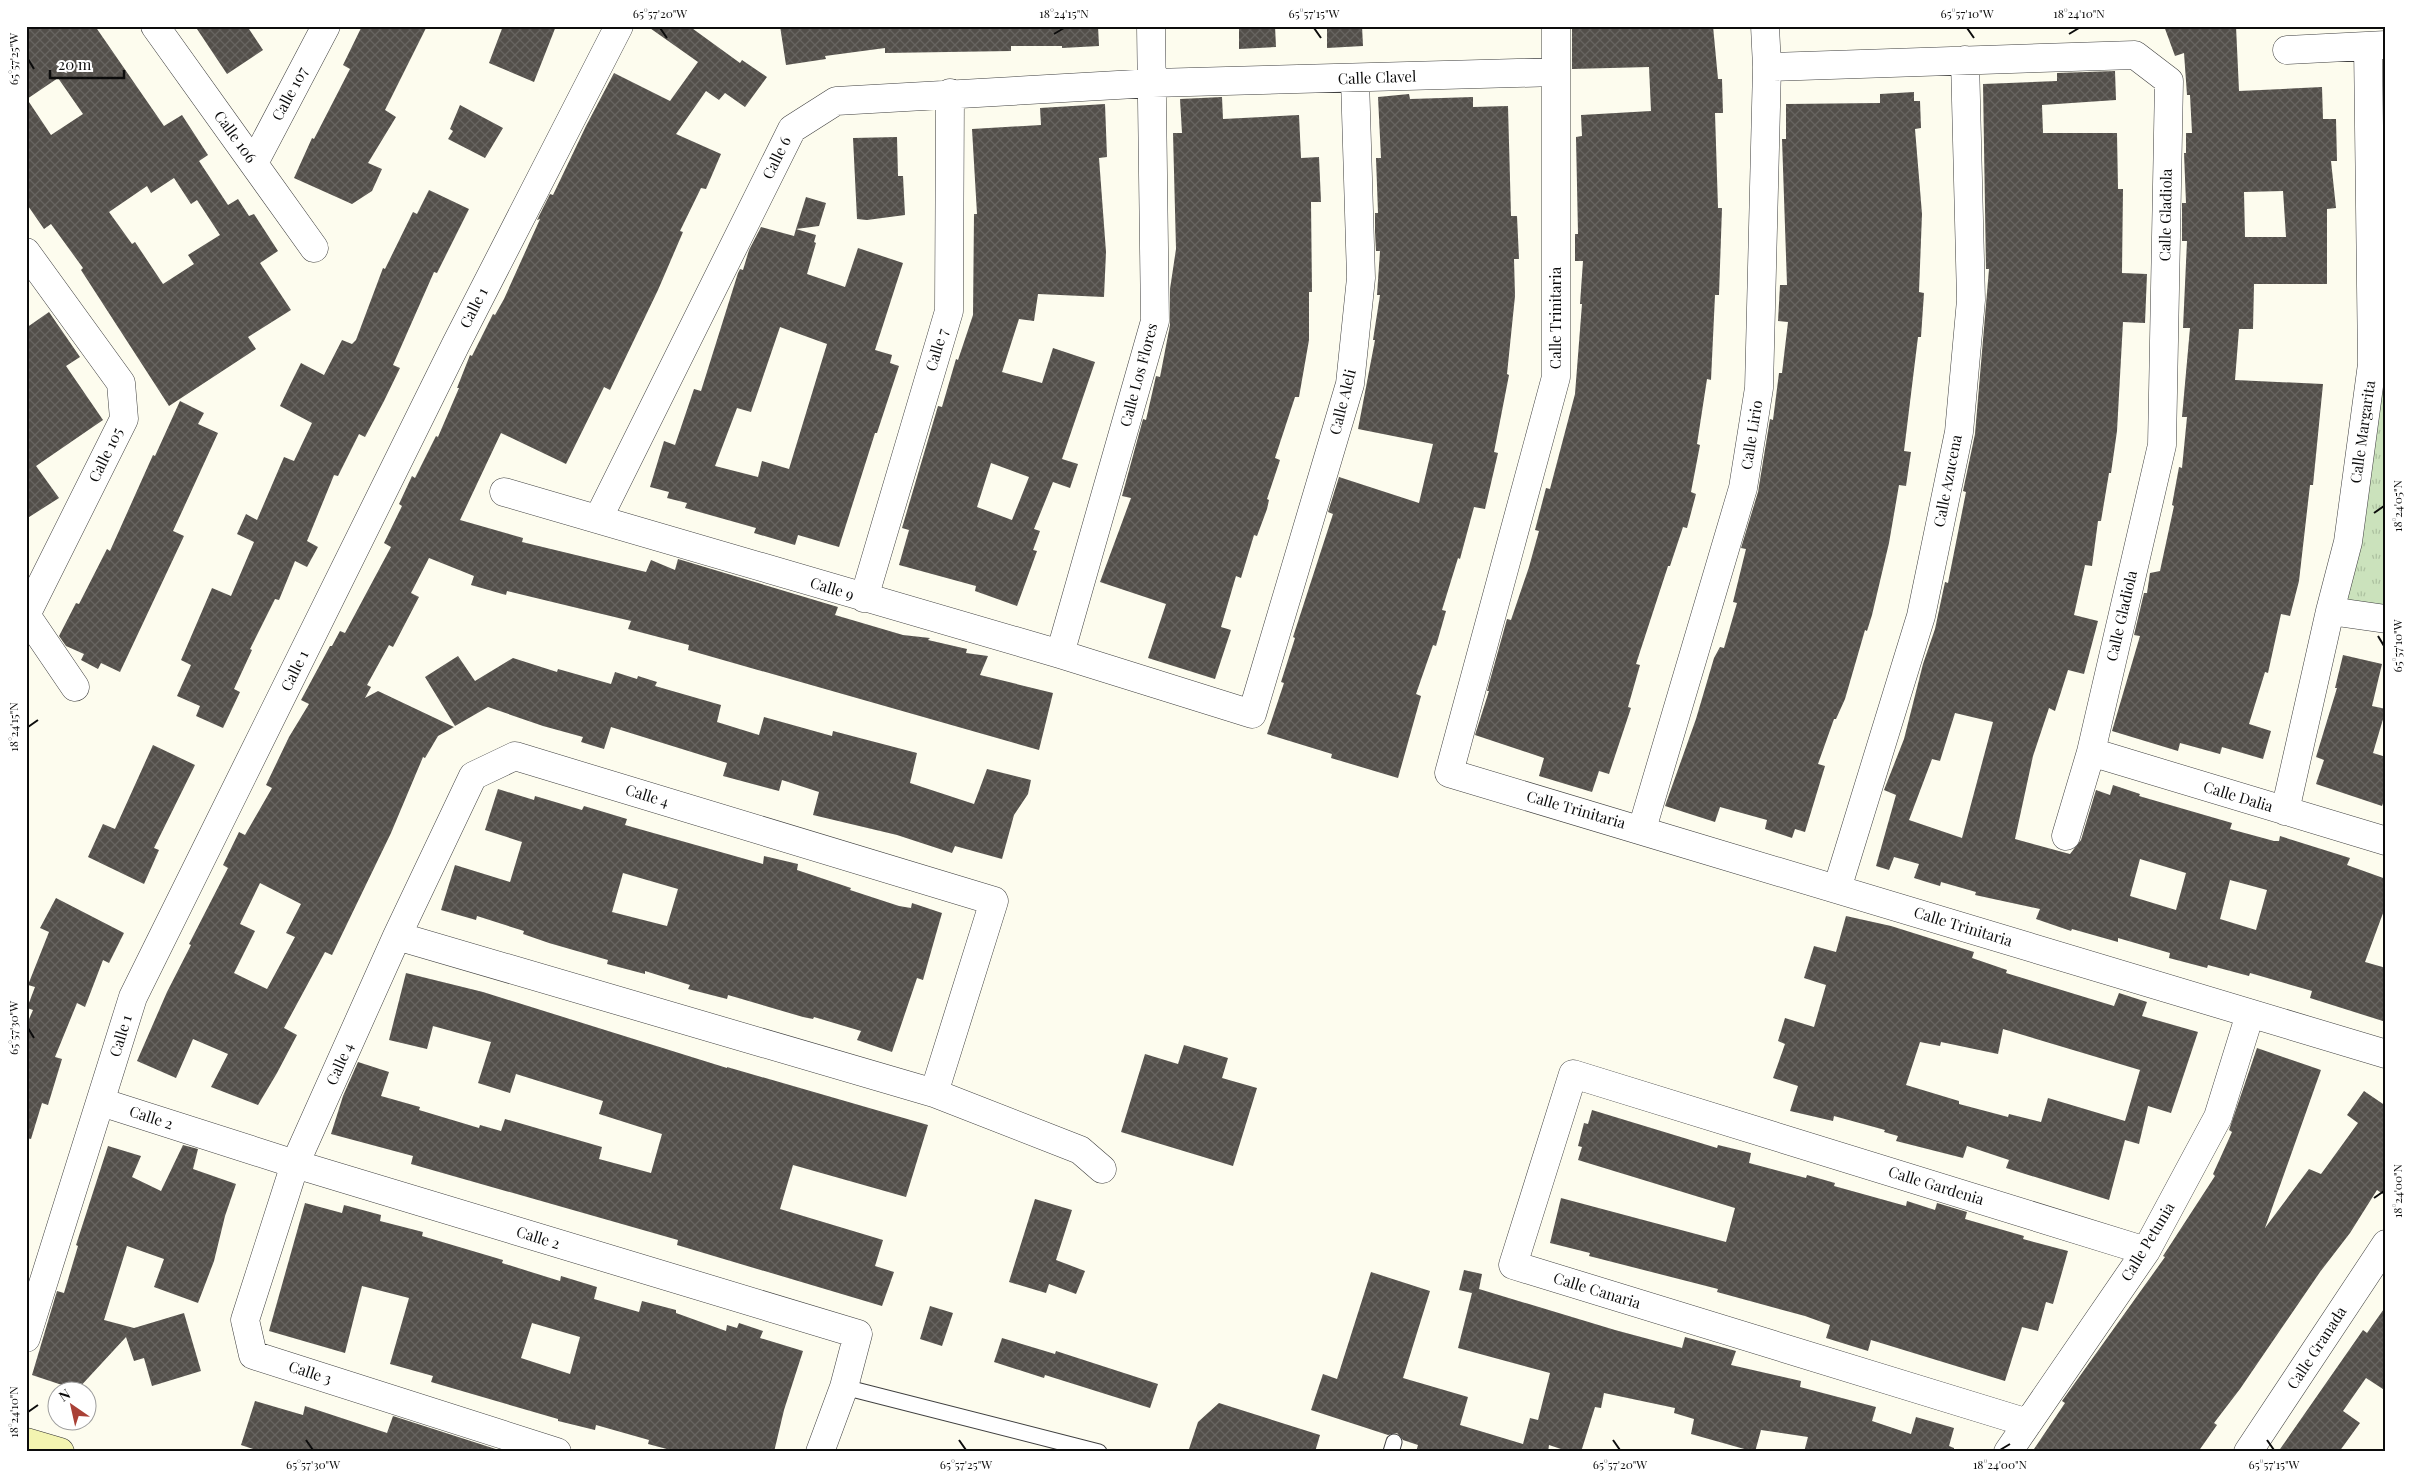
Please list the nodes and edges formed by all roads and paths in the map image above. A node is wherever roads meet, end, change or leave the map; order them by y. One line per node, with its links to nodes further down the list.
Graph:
1 (155, 26): 15 (street, Calle 106)
2 (326, 26): 15 (street, Calle 107)
3 (619, 26): 37 (street, Calle 1)
4 (1151, 26): 13 (street, Calle Los Flores)
5 (1556, 26): 11 (street)
6 (1765, 26): 10 (street, Calle Lirio)
7 (2377, 46): 8 (street); 21 (street, Calle Margarita)
8 (2287, 50)
9 (1966, 60): 10 (street, Calle Gladiola); 27 (street, Calle Gladiola); 32 (street, Calle Azucena)
10 (1767, 67): 29 (street, Calle Lirio)
11 (1556, 72): 12 (street, Calle Clavel); 29 (street, Calle Trinitaria)
12 (1355, 79): 13 (street, Calle Clavel); 26 (street, Calle Aleli)
13 (1152, 83): 14 (street, Calle 6); 24 (street, Calle Los Flores)
14 (950, 93): 19 (street, Calle 6); 20 (street, Calle 7)
15 (254, 163): 16 (street, Calle 106)
16 (314, 248)
17 (26, 252): 22 (street, Calle 105)
18 (504, 492): 19 (street, Calle 9)
19 (598, 519): 20 (street, Calle 9)
20 (864, 598): 24 (street, Calle 9)
21 (2330, 612): 23 (street); 28 (street, Calle Margarita)
22 (26, 615): 25 (street)
23 (2386, 619)
24 (1060, 654): 26 (street, Calle 9)
25 (75, 687)
26 (1252, 714)
27 (2091, 752): 28 (street, Calle Dalia); 30 (street)
28 (2285, 811): 31 (street, Calle Dalia)
29 (1642, 829): 32 (street, Calle Trinitaria)
30 (2066, 836)
31 (2386, 842)
32 (1837, 889): 34 (street, Calle Trinitaria)
33 (397, 936): 36 (street); 36 (street, Calle 4); 39 (street, Calle 4)
34 (2250, 1014): 35 (street, Calle Trinitaria); 42 (street, Calle Petunia)
35 (2386, 1054)
36 (934, 1093): 40 (street)
37 (101, 1102): 39 (street, Calle 2); 43 (street, Calle 1)
38 (1727, 1122): 42 (street, Calle Gardenia); 45 (street, Calle Canaria)
39 (295, 1164): 44 (street, Calle 2); 48 (street, Calle 3)
40 (1102, 1169)
41 (2386, 1244): 52 (street, Calle Granada)
42 (2146, 1251): 45 (street, Calle Petunia)
43 (26, 1338)
44 (844, 1387): 49 (street, Calle 2); 50 (lane)
45 (2028, 1423): 51 (street, Calle Petunia)
46 (26, 1442): 47 (street)
47 (60, 1452)
48 (557, 1452)
49 (820, 1452)
50 (1099, 1452)
51 (2008, 1452)
52 (2248, 1452)

